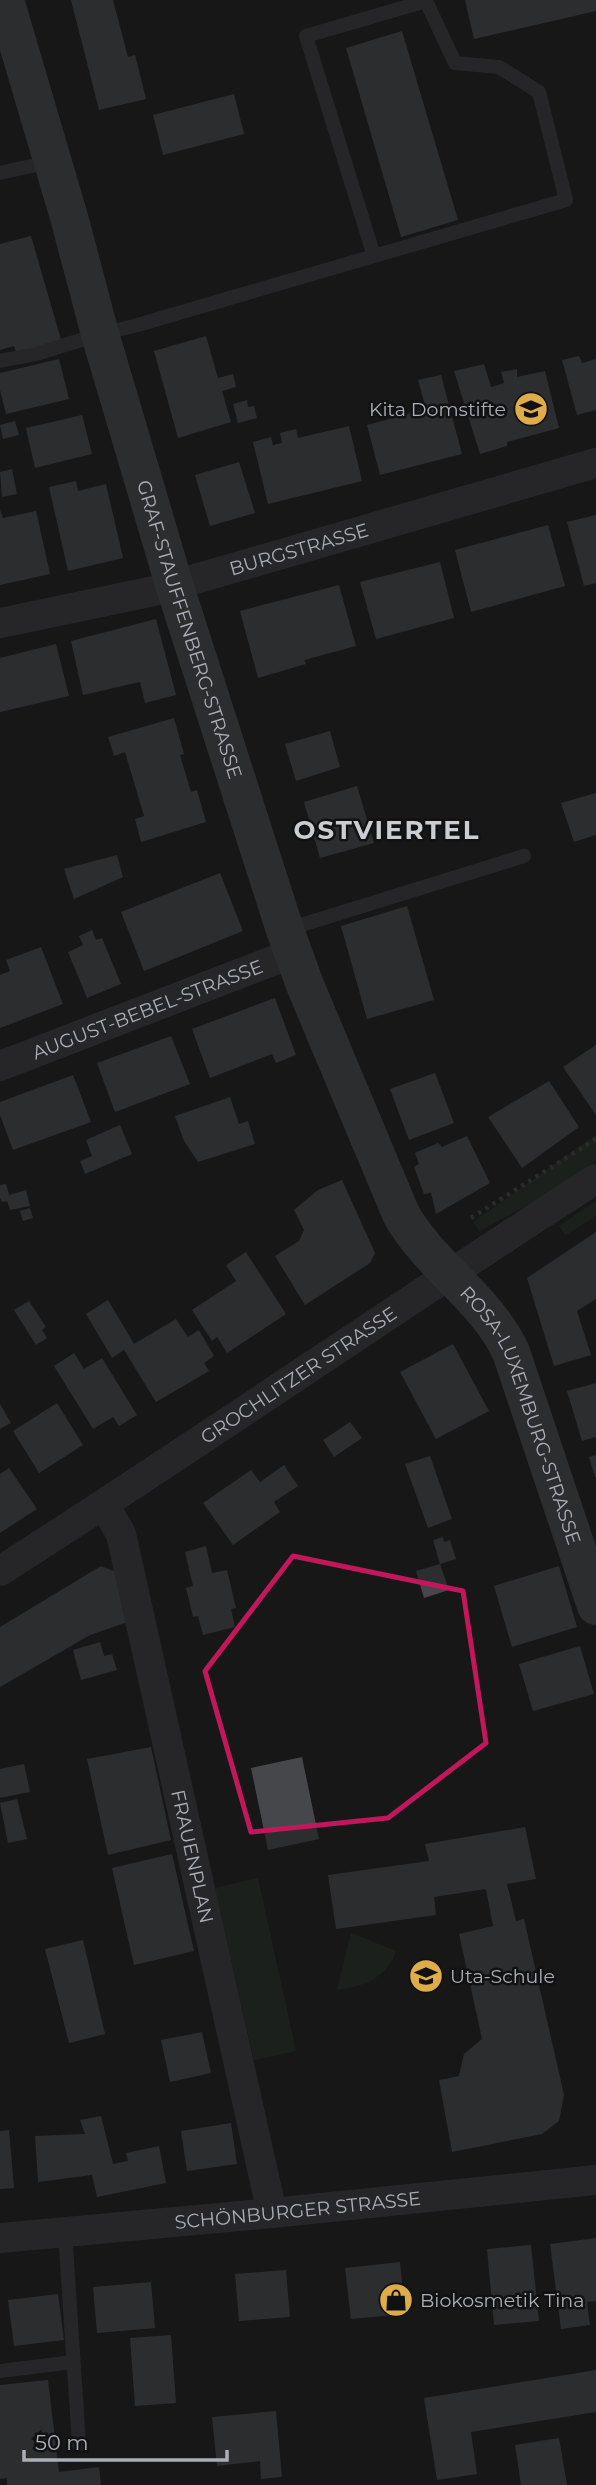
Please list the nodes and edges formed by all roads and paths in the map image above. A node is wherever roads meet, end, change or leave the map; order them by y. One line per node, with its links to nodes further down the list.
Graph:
1 (5, 0): 2 (main road, GRAF-STAUFFENBERG-STRASSE)
2 (53, 161): 3 (lane); 5 (main road, GRAF-STAUFFENBERG-STRASSE)
3 (0, 173)
4 (374, 256): 4 (lane); 5 (lane)
5 (100, 334): 6 (lane); 8 (main road, GRAF-STAUFFENBERG-STRASSE)
6 (0, 361)
7 (596, 463): 8 (street, BURGSTRASSE)
8 (174, 584): 9 (street, BURGSTRASSE); 11 (main road, GRAF-STAUFFENBERG-STRASSE)
9 (0, 623)
10 (524, 856): 11 (lane)
11 (289, 942): 12 (street, AUGUST-BEBEL-STRASSE); 16 (main road, GRAF-STAUFFENBERG-STRASSE)
12 (0, 1066)
13 (596, 1139): 15 (path)
14 (596, 1179): 17 (street, GROCHLITZER STRASSE)
15 (471, 1218)
16 (421, 1243): 17 (main road, ROSA-LUXEMBURG-STRASSE)
17 (451, 1273): 18 (street, GROCHLITZER STRASSE); 20 (main road, ROSA-LUXEMBURG-STRASSE)
18 (104, 1505): 19 (street, GROCHLITZER STRASSE); 22 (street, FRAUENPLAN)
19 (0, 1571)
20 (596, 1606)
21 (596, 2180): 22 (street, SCHÖNBURGER STRASSE)
22 (272, 2213): 23 (street, SCHÖNBURGER STRASSE)
23 (65, 2232): 24 (street, SCHÖNBURGER STRASSE); 25 (lane)
24 (0, 2238)
25 (73, 2362): 26 (lane); 27 (lane)
26 (0, 2371)
27 (79, 2444)

